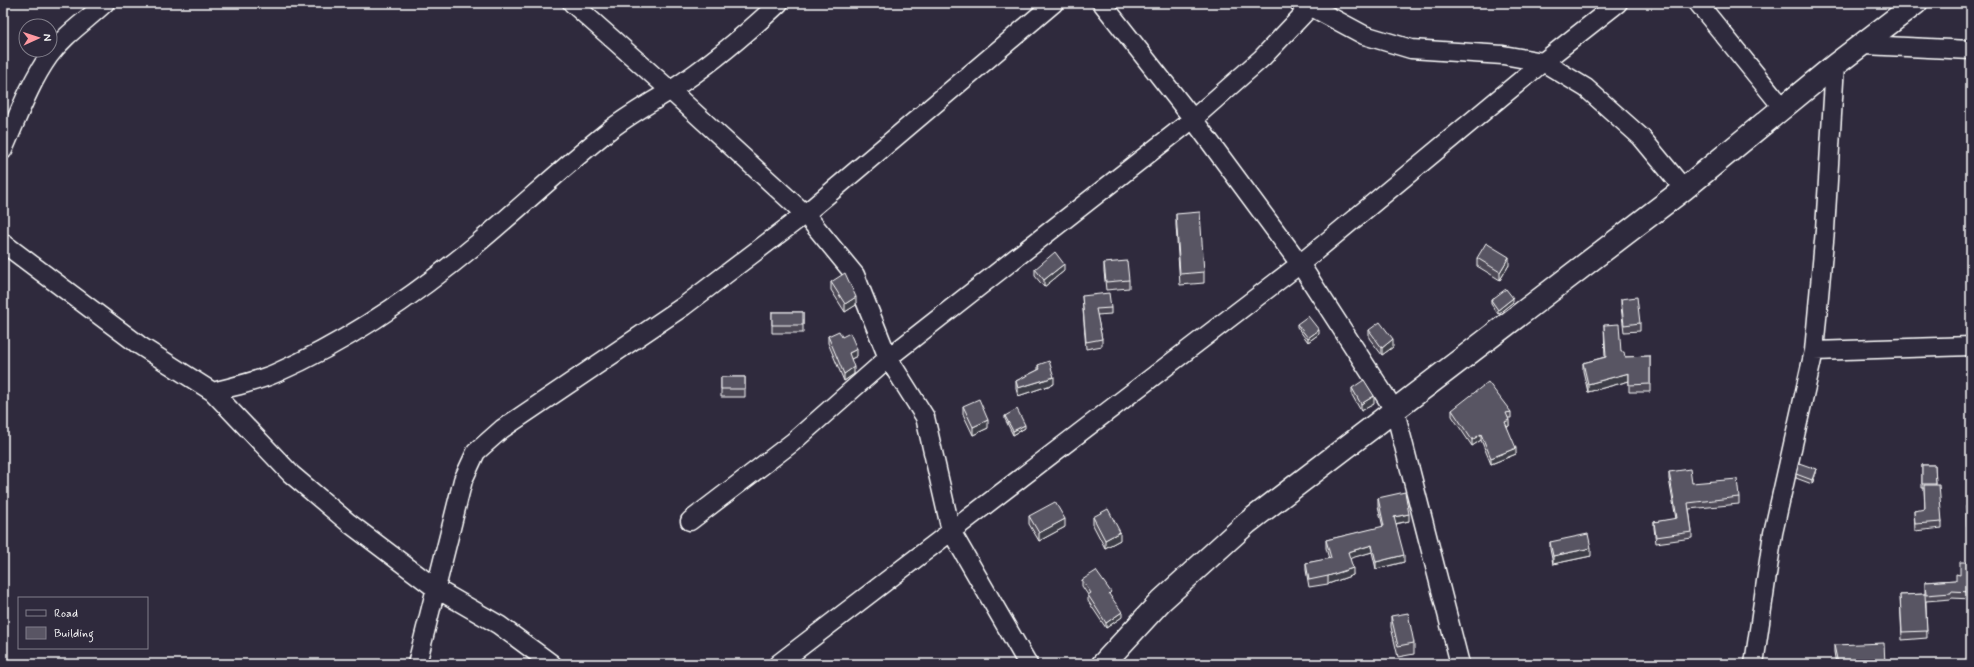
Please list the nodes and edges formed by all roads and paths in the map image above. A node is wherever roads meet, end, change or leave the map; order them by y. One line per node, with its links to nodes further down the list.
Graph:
1 (104, 3): 17 (street)
2 (572, 3): 14 (street)
3 (779, 3): 14 (street)
4 (1054, 3): 19 (street)
5 (1102, 3): 16 (street)
6 (1618, 3): 12 (street)
7 (1698, 3): 15 (street)
8 (1916, 3): 10 (highway)
9 (1307, 4): 12 (street); 16 (street)
10 (1864, 45): 11 (street); 13 (highway)
11 (1971, 50)
12 (1543, 62): 18 (street); 21 (street)
13 (1835, 65): 15 (highway); 23 (street)
14 (670, 91): 19 (street); 25 (street)
15 (1783, 108): 18 (highway)
16 (1194, 119): 21 (street); 24 (street)
17 (3, 150)
18 (1684, 189): 26 (highway)
19 (805, 214): 24 (street); 29 (street)
20 (3, 243): 25 (street)
21 (1300, 264): 26 (street); 28 (street)
22 (1971, 346): 23 (street)
23 (1814, 351): 36 (street)
24 (888, 358): 27 (street); 28 (street)
25 (213, 392): 29 (street)
26 (1395, 411): 34 (highway); 35 (street)
27 (690, 521)
28 (951, 531): 32 (street); 33 (street)
29 (435, 588): 30 (street); 31 (street)
30 (417, 664)
31 (552, 664)
32 (778, 664)
33 (1028, 664)
34 (1103, 664)
35 (1460, 664)
36 (1754, 664)

